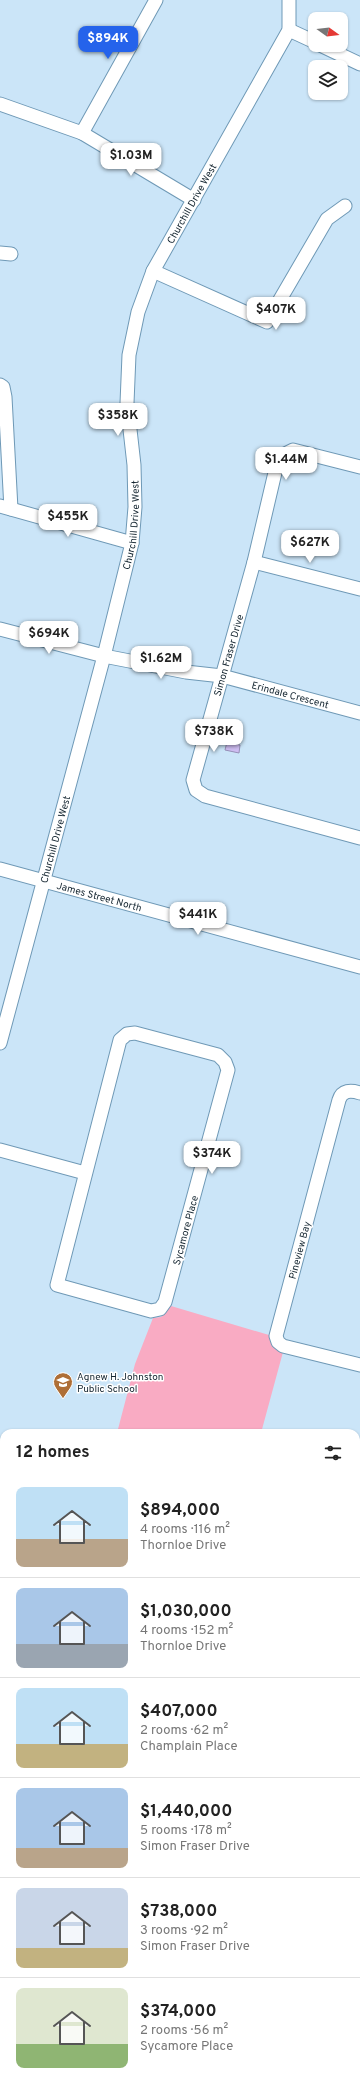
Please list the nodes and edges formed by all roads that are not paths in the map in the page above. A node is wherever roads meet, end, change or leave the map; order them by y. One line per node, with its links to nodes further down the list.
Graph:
1 (156, 0): 8 (street)
2 (289, 0): 3 (street)
3 (289, 30): 4 (street); 9 (street, Churchill Drive West)
4 (308, 39)
5 (335, 52): 6 (street)
6 (360, 64)
7 (0, 104): 8 (street)
8 (82, 133): 9 (street)
9 (194, 200): 11 (street, Churchill Drive West)
10 (345, 206): 11 (street)
11 (153, 271): 15 (street, Churchill Drive West)
12 (0, 385): 14 (street)
13 (360, 467): 16 (street, Simon Fraser Drive)
14 (6, 507): 15 (street)
15 (132, 543): 19 (street, Churchill Drive West)
16 (254, 562): 17 (street); 20 (street, Simon Fraser Drive)
17 (360, 589)
18 (0, 629): 19 (street, Erindale Crescent)
19 (104, 656): 20 (street, Erindale Crescent); 24 (street, Churchill Drive West)
20 (222, 676): 21 (street, Erindale Crescent); 22 (street, Simon Fraser Drive)
21 (360, 712)
22 (360, 838)
23 (0, 869): 24 (street, James Street North)
24 (43, 881): 25 (street, James Street North); 26 (street, Churchill Drive West)
25 (360, 967)
26 (0, 1043)
27 (360, 1093): 30 (street, Pineview Bay)
28 (0, 1150): 29 (street)
29 (85, 1173): 29 (street, Sycamore Place)
30 (360, 1365)

